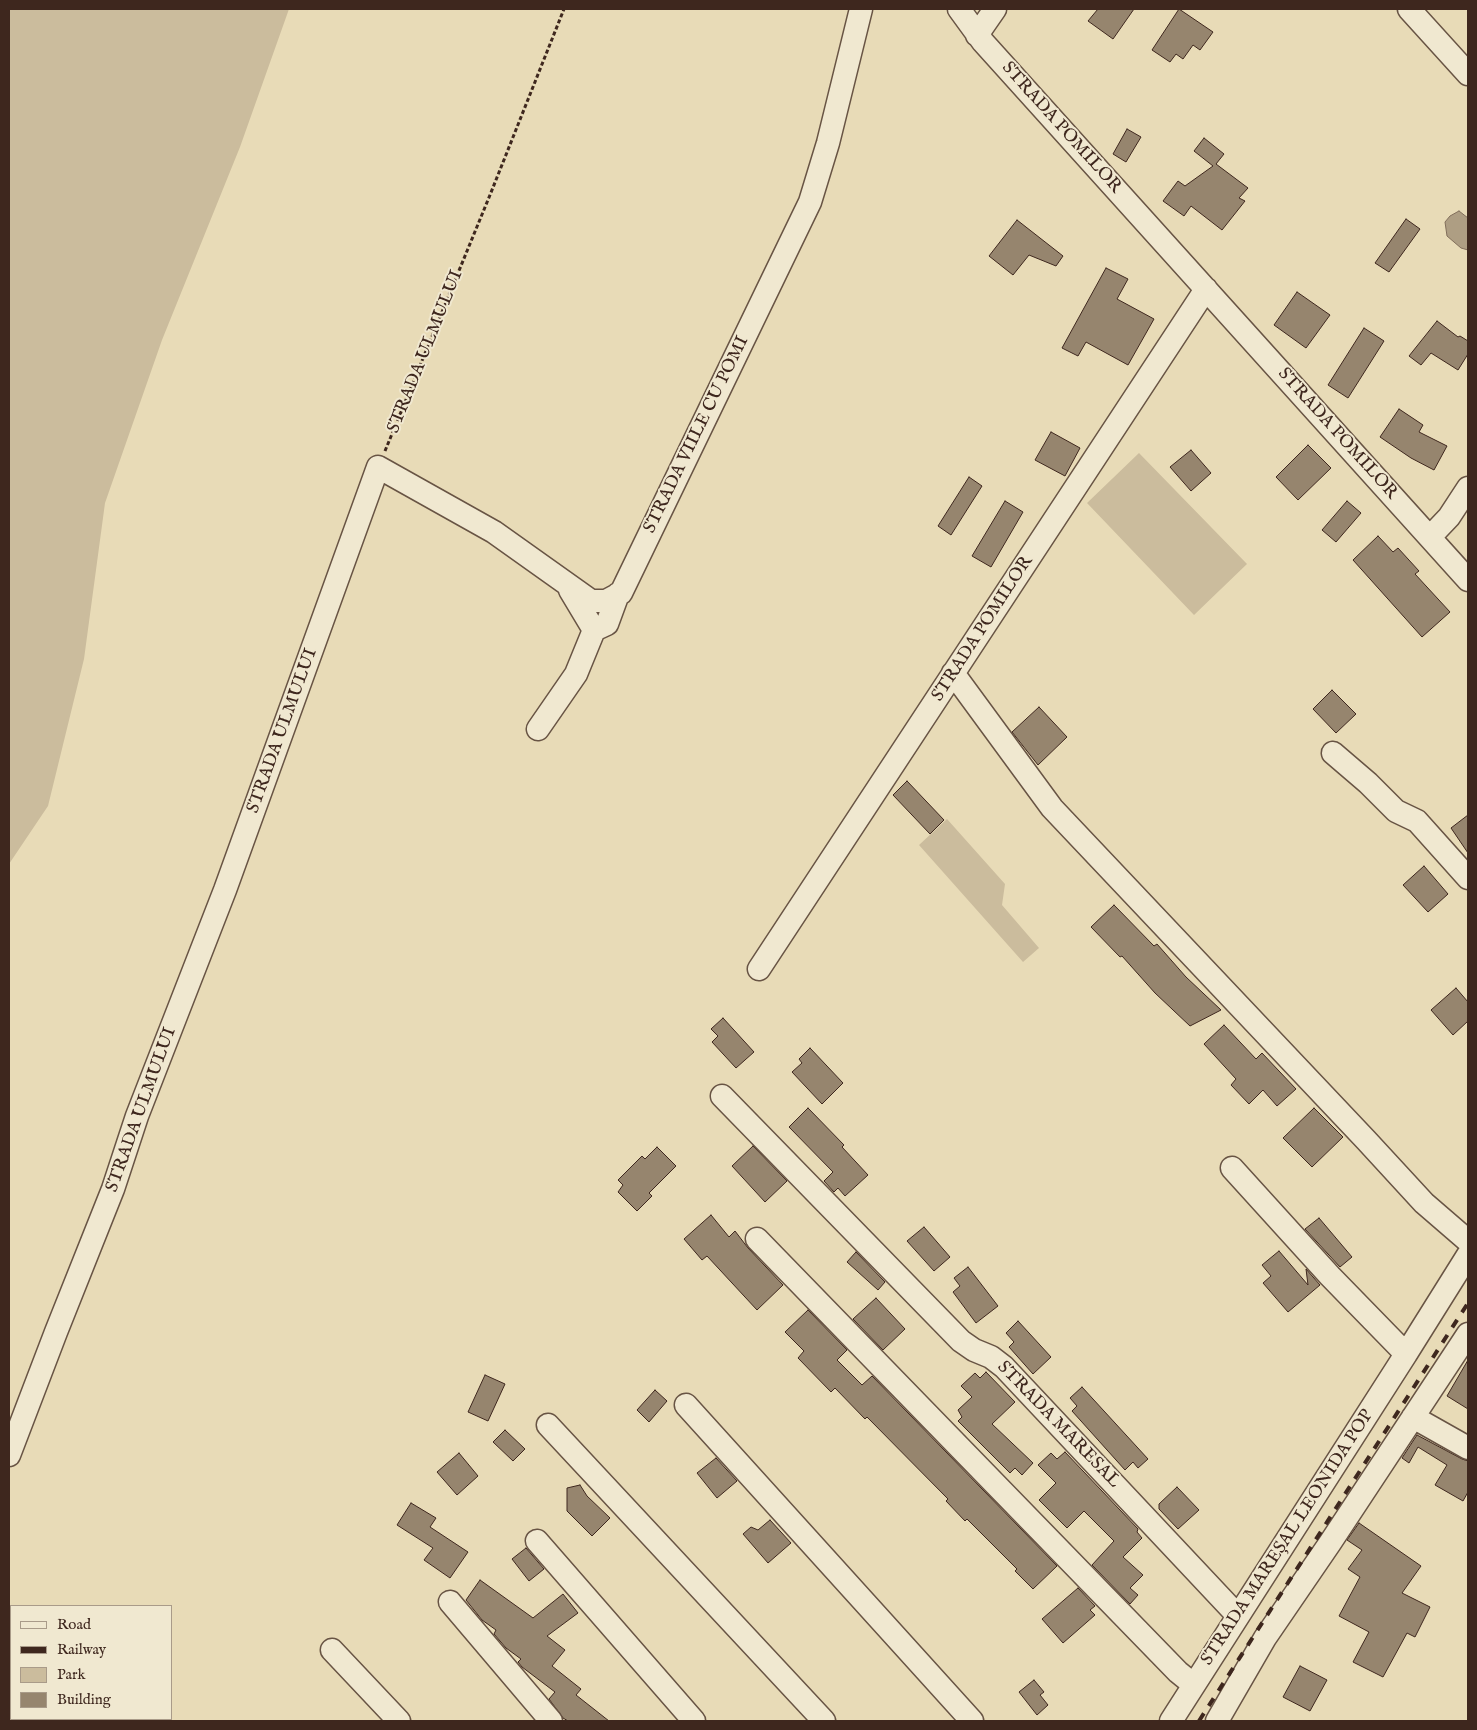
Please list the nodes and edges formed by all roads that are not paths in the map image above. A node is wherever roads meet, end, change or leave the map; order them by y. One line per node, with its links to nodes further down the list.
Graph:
1 (861, 9): 12 (street, STRADA VIILE CU POMI)
2 (959, 9): 5 (street, STRADA POMILOR)
3 (995, 9): 5 (street)
4 (1409, 9): 6 (street)
5 (977, 35): 7 (street, STRADA POMILOR)
6 (1468, 74)
7 (1206, 289): 9 (street, STRADA POMILOR); 14 (street, STRADA POMILOR)
8 (1468, 488): 9 (street)
9 (1430, 537): 10 (street, STRADA POMILOR)
10 (1468, 580)
11 (566, 583): 12 (street); 13 (street); 31 (street, STRADA ULMULUI)
12 (618, 594): 13 (street, STRADA VIILE CU POMI)
13 (594, 630): 15 (street)
14 (953, 673): 18 (street, STRADA POMILOR); 22 (street)
15 (538, 729)
16 (1333, 753): 17 (street)
17 (1468, 878)
18 (759, 969)
19 (722, 1096): 34 (street, STRADA MARESAL)
20 (1232, 1168): 25 (street)
21 (757, 1239): 36 (street)
22 (1468, 1241)
23 (1468, 1255): 25 (street, STRADA MAREȘAL LEONIDA POP)
24 (1468, 1334): 26 (street)
25 (1406, 1354): 34 (street, STRADA MAREȘAL LEONIDA POP)
26 (1461, 1359): 28 (street)
27 (686, 1405): 41 (street)
28 (1413, 1417): 30 (street); 43 (street)
29 (548, 1425): 40 (street)
30 (1468, 1448)
31 (9, 1455)
32 (537, 1541): 39 (street)
33 (450, 1602): 38 (street)
34 (1238, 1616): 36 (street, STRADA MAREȘAL LEONIDA POP)
35 (332, 1650): 37 (street)
36 (1194, 1685): 42 (street, STRADA MAREȘAL LEONIDA POP)
37 (399, 1721)
38 (551, 1721)
39 (694, 1721)
40 (824, 1721)
41 (972, 1721)
42 (1171, 1721)
43 (1217, 1721)

